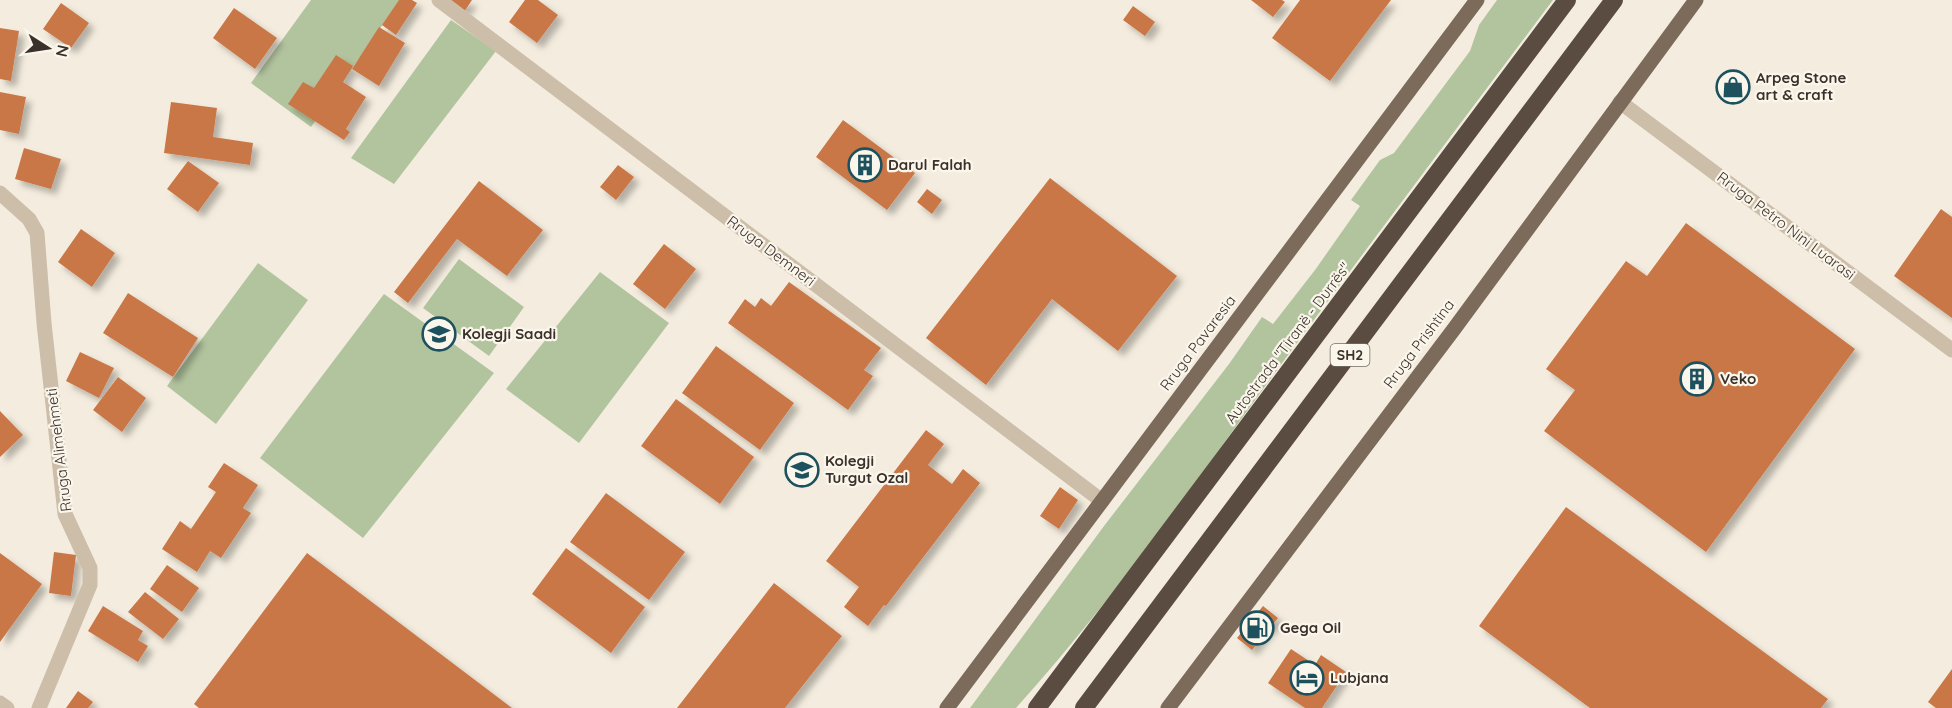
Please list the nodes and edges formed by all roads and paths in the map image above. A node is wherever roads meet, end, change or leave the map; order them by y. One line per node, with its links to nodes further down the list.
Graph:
1 (439, 0): 9 (street, Rruga Demneri)
2 (1477, 0): 9 (main road, Rruga Pavaresia)
3 (1567, 0): 14 (highway, Autostrada "Tiranë - Durrës" / SH2)
4 (1614, 0): 15 (highway, SH2)
5 (1696, 0): 6 (main road, Rruga Prishtina)
6 (1620, 102): 8 (street, Rruga Petro Nini Luarasi); 16 (main road, Rruga Prishtina)
7 (0, 193): 12 (street, Rruga Alimehmeti)
8 (1952, 350)
9 (1102, 501): 13 (main road, Rruga Pavaresia)
10 (0, 703): 11 (street)
11 (7, 708)
12 (39, 708)
13 (947, 708)
14 (1037, 708)
15 (1084, 708)
16 (1168, 708)

